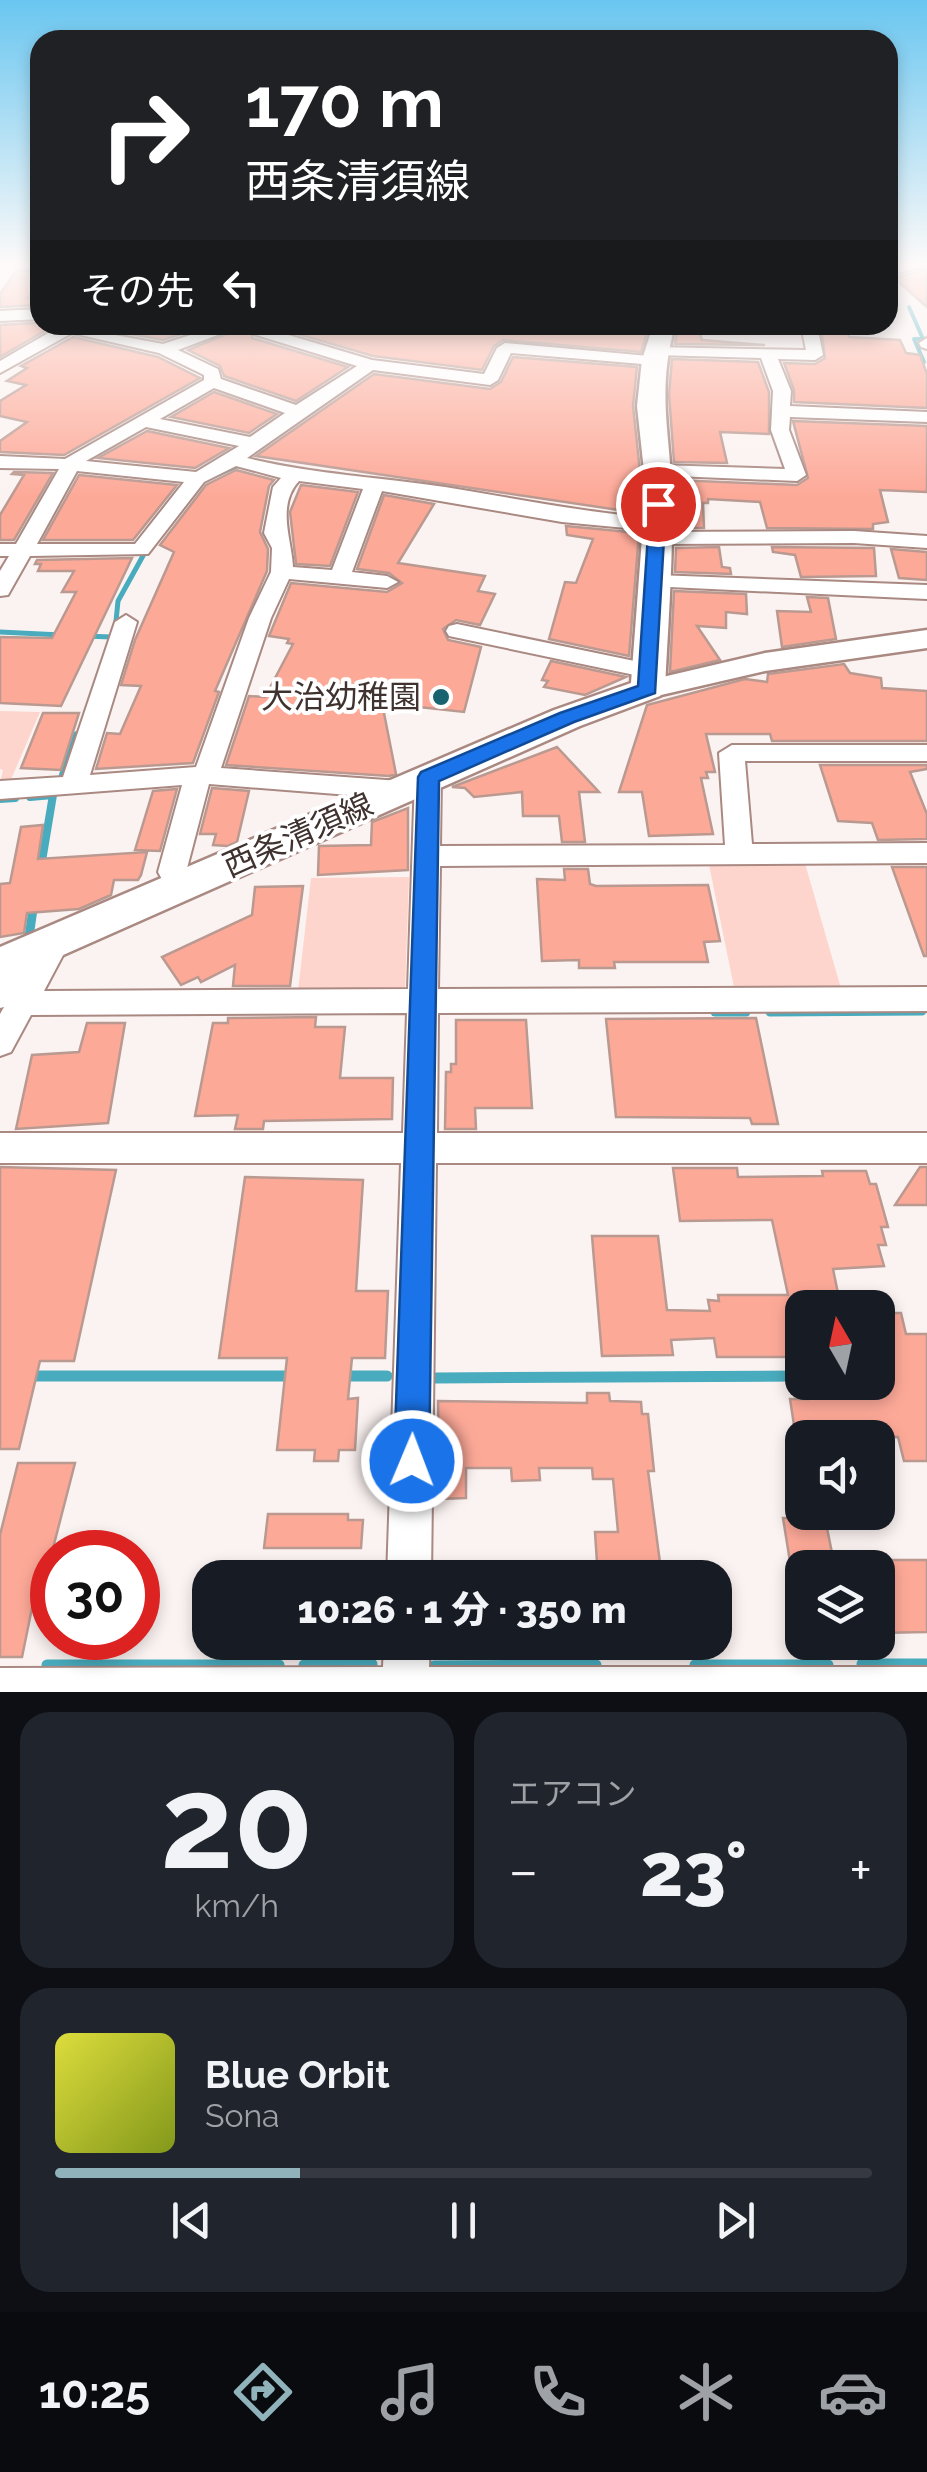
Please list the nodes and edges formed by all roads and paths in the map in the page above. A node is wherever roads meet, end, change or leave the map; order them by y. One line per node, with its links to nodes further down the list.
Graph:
1 (48, 340): 10 (street)
2 (125, 340): 7 (street)
3 (192, 340): 7 (street)
4 (285, 340): 9 (street)
5 (812, 340): 8 (street)
6 (658, 345): 8 (street); 9 (street); 20 (main road)
7 (164, 349): 11 (street)
8 (768, 354): 12 (street)
9 (370, 365): 13 (street)
10 (0, 368)
11 (213, 382): 13 (street); 15 (street)
12 (780, 411): 14 (street); 20 (street)
13 (299, 412): 16 (street)
14 (927, 417)
15 (142, 421): 16 (street); 19 (street)
16 (253, 443): 17 (street)
17 (237, 461): 21 (street); 22 (street)
18 (0, 462): 19 (street)
19 (70, 467): 22 (street); 26 (street)
20 (658, 471): 24 (main road)
21 (294, 475): 23 (street); 27 (street)
22 (197, 478): 26 (street)
23 (375, 484): 24 (street); 28 (street)
24 (658, 531): 25 (street); 29 (main road)
25 (927, 542)
26 (11, 550): 31 (street)
27 (282, 572): 28 (street); 38 (street)
28 (340, 577): 30 (street)
29 (656, 581): 32 (street); 36 (main road)
30 (388, 582)
31 (0, 590)
32 (927, 592)
33 (126, 622): 39 (street)
34 (457, 631): 36 (street)
35 (927, 639): 36 (street)
36 (649, 680): 40 (main road, 西条清須線)
37 (927, 752): 43 (street)
38 (202, 775): 39 (street); 40 (street); 45 (street)
39 (74, 784): 41 (street)
40 (414, 784): 44 (street); 45 (main road, 西条清須線)
41 (19, 798)
42 (927, 853): 43 (street)
43 (739, 854): 44 (street)
44 (426, 856): 49 (street)
45 (180, 887): 46 (main road, 西条清須線)
46 (26, 954): 48 (street)
47 (927, 999): 49 (street)
48 (11, 1000): 49 (street); 50 (street)
49 (423, 1001): 53 (street)
50 (0, 1043)
51 (0, 1148): 53 (street)
52 (927, 1148): 53 (street)
53 (419, 1149): 54 (street)
54 (408, 1560)
55 (407, 1660): 57 (street)
56 (927, 1690): 57 (street)
57 (406, 1691): 58 (street)
58 (0, 1692)

